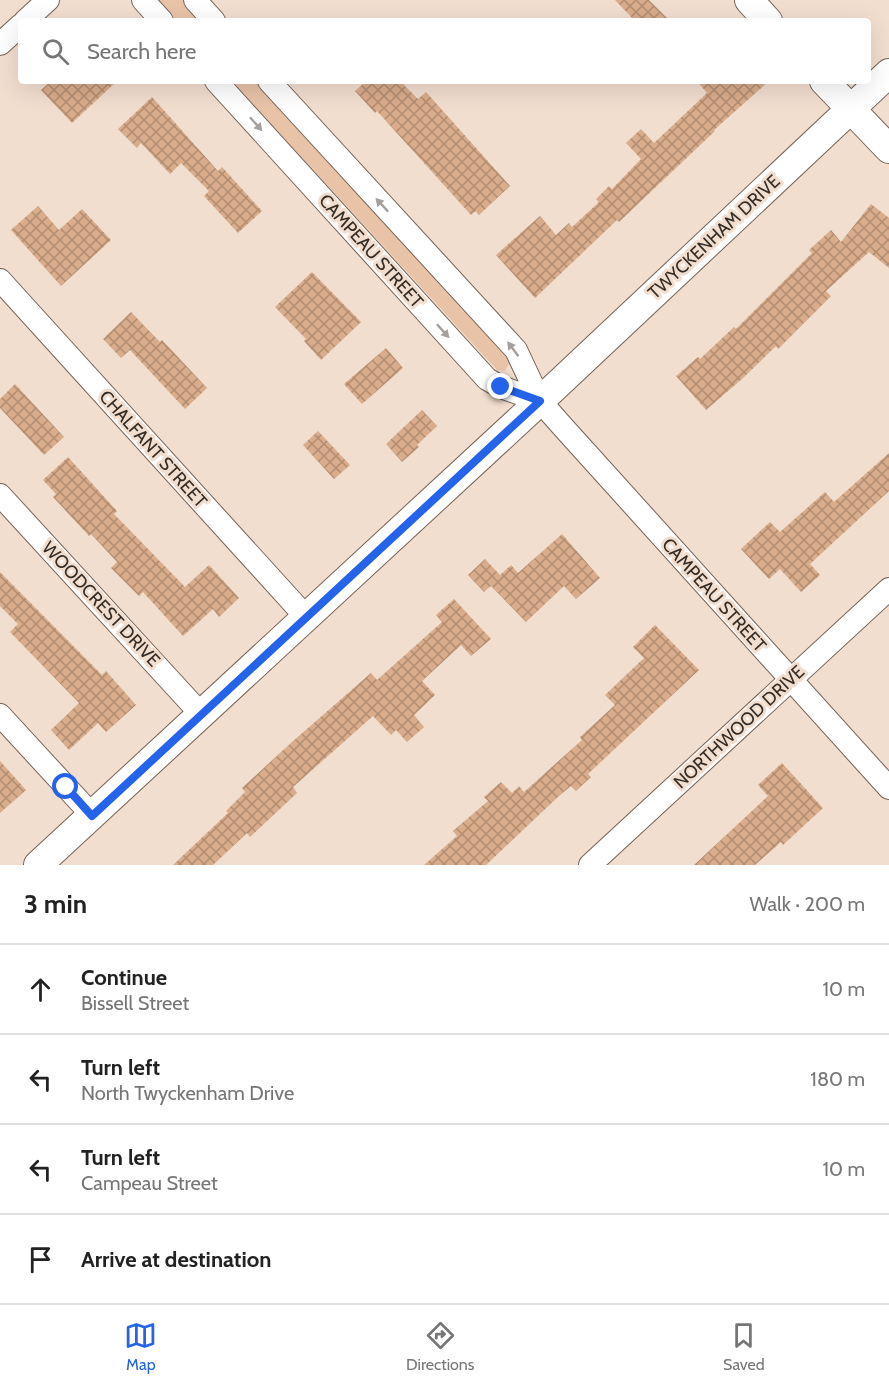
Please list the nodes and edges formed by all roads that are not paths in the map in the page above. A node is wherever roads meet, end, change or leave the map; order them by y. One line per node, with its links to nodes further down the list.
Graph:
1 (48, 0): 5 (street)
2 (143, 0): 6 (street)
3 (195, 0): 7 (street)
4 (749, 0): 8 (street)
5 (28, 18)
6 (159, 18)
7 (211, 18)
8 (765, 18)
9 (18, 28): 10 (street)
10 (0, 44)
11 (889, 73): 15 (street, TWYCKENHAM DRIVE)
12 (219, 84): 18 (street, CAMPEAU STREET, one-way to 18)
13 (272, 84): 18 (street, CAMPEAU STREET, one-way to 13)
14 (827, 84): 15 (street)
15 (851, 109): 16 (street); 18 (street, TWYCKENHAM DRIVE)
16 (889, 149)
17 (0, 280): 21 (street, CHALFANT STREET)
18 (540, 401): 21 (street, TWYCKENHAM DRIVE); 22 (street, CAMPEAU STREET)
19 (0, 495): 23 (street, WOODCREST DRIVE)
20 (889, 589): 22 (street, NORTHWOOD DRIVE)
21 (306, 617): 23 (street, TWYCKENHAM DRIVE)
22 (791, 679): 25 (street, CAMPEAU STREET); 28 (street, NORTHWOOD DRIVE)
23 (201, 714): 26 (street, TWYCKENHAM DRIVE)
24 (0, 715): 26 (street)
25 (889, 788)
26 (92, 816): 27 (street, TWYCKENHAM DRIVE)
27 (38, 865)
28 (590, 865)

